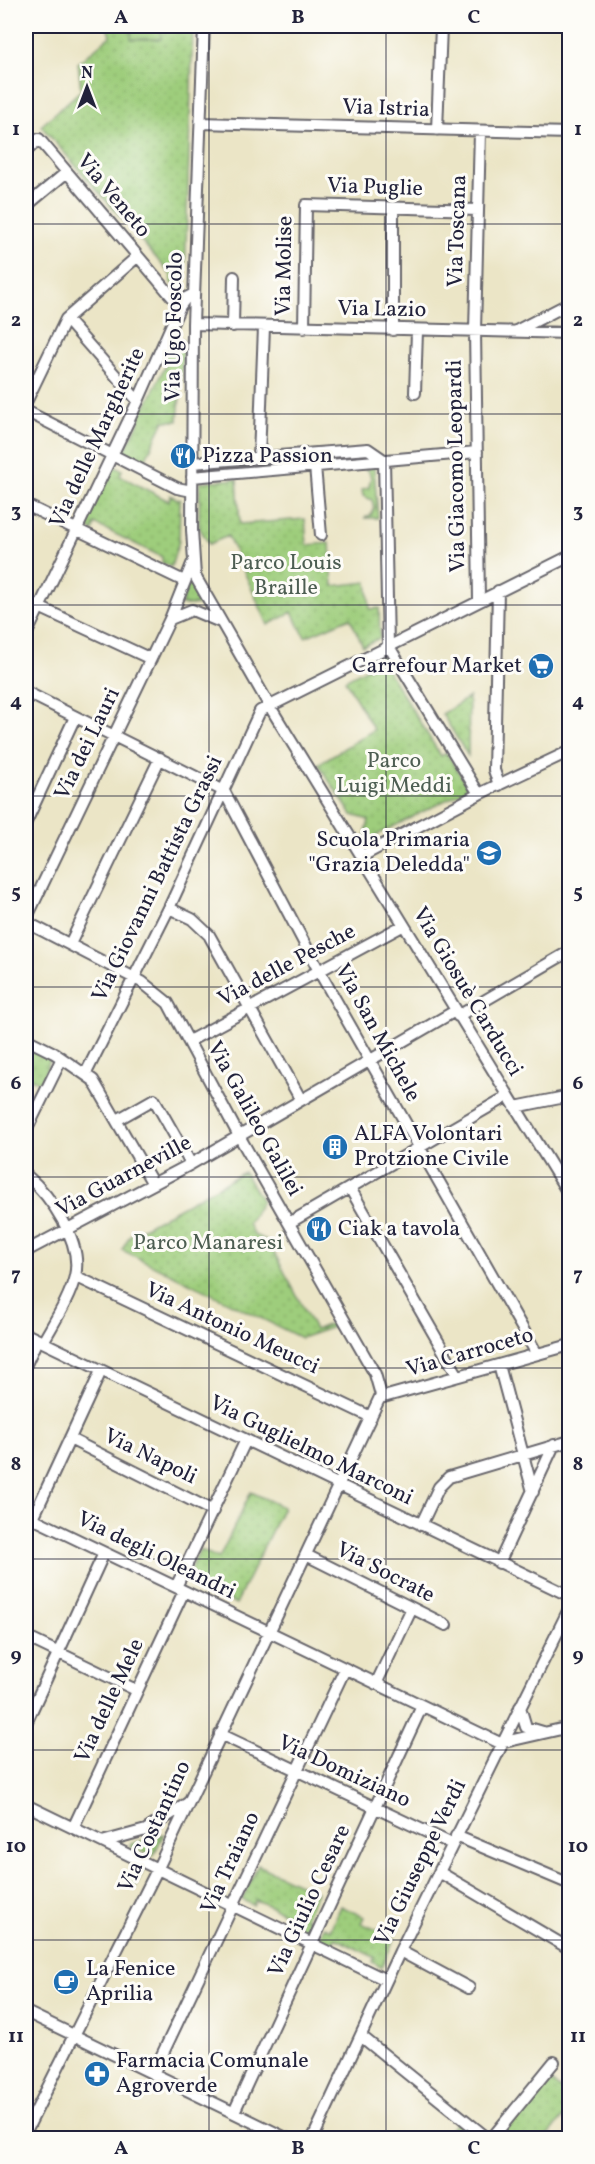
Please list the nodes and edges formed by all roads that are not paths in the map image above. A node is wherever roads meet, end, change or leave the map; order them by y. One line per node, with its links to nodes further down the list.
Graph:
1 (204, 26): 3 (street, Via Ugo Foscolo)
2 (441, 26): 4 (street)
3 (201, 123): 4 (street, Via Istria); 15 (street, Via Ugo Foscolo)
4 (437, 130): 5 (street, Via Istria)
5 (480, 131): 6 (street, Via Istria); 12 (street, Via Toscana)
6 (570, 133)
7 (26, 151): 8 (street, Via Veneto)
8 (67, 172): 10 (street); 13 (street, Via Veneto)
9 (306, 205): 11 (street, Via Puglie); 22 (street, Via Molise)
10 (26, 207)
11 (393, 208): 12 (street, Via Puglie); 23 (street)
12 (478, 210): 25 (street, Via Toscana)
13 (138, 256): 17 (street, Via Veneto); 18 (street)
14 (234, 277): 20 (street)
15 (194, 294): 17 (street, Via delle Margherite); 19 (street, Via Ugo Foscolo)
16 (570, 303): 26 (street)
17 (180, 306): 29 (street, Via delle Margherite)
18 (66, 319): 29 (street); 30 (street)
19 (193, 324): 20 (street, Via Lazio); 36 (street, Via Ugo Foscolo)
20 (233, 326): 21 (street, Via Lazio)
21 (264, 327): 22 (street, Via Lazio); 34 (street)
22 (304, 328): 23 (street, Via Lazio)
23 (393, 330): 24 (street, Via Lazio)
24 (417, 331): 25 (street, Via Lazio); 28 (street)
25 (475, 331): 26 (street, Via Lazio); 32 (street, Via Giacomo Leopardi)
26 (515, 332): 27 (street, Via Lazio)
27 (570, 333)
28 (416, 393)
29 (138, 401): 33 (street, Via delle Margherite)
30 (26, 402)
31 (26, 411): 33 (street)
32 (477, 452): 35 (street); 47 (street, Via Giacomo Leopardi)
33 (112, 455): 39 (street); 41 (street, Via delle Margherite)
34 (260, 457): 35 (street); 36 (street)
35 (384, 460): 37 (street); 53 (street)
36 (192, 463): 38 (street, Via Ugo Foscolo)
37 (315, 466): 38 (street); 42 (street)
38 (192, 477): 39 (street, Via Ugo Foscolo)
39 (192, 491): 44 (street, Via Ugo Foscolo)
40 (26, 506): 41 (street)
41 (76, 530): 45 (street); 49 (street, Via delle Margherite)
42 (321, 535)
43 (570, 556): 46 (street)
44 (192, 564): 45 (street, Via dei Lauri); 51 (street, Via Ugo Foscolo)
45 (184, 581): 50 (street, Via dei Lauri)
46 (498, 591): 47 (street); 61 (street)
47 (479, 600): 53 (street)
48 (26, 601): 49 (street)
49 (39, 607): 52 (street, Via delle Margherite); 54 (street)
50 (170, 619): 51 (street); 54 (street, Via dei Lauri)
51 (220, 623): 56 (street, Via Giosuè Carducci)
52 (26, 635)
53 (388, 645): 56 (street); 63 (street)
54 (151, 659): 58 (street, Via dei Lauri)
55 (26, 692): 57 (street)
56 (269, 705): 62 (street, Via Giovanni Battista Grassi); 65 (street, Via Giosuè Carducci)
57 (75, 717): 58 (street); 64 (street)
58 (114, 736): 60 (street); 67 (street, Via dei Lauri)
59 (570, 751): 61 (street)
60 (160, 758): 62 (street); 69 (street)
61 (499, 784): 63 (street)
62 (224, 791): 66 (street, Via Giovanni Battista Grassi); 71 (street, Via San Michele)
63 (480, 794): 65 (street)
64 (26, 822)
65 (362, 856): 68 (street, Via Giosuè Carducci)
66 (169, 908): 72 (street, Via Giovanni Battista Grassi); 73 (street)
67 (26, 920): 69 (street, Via Galileo Galilei)
68 (404, 925): 71 (street, Via delle Pesche); 74 (street, Via Giosuè Carducci)
69 (70, 944): 72 (street, Via Galileo Galilei)
70 (570, 951): 74 (street, Via Guarneville)
71 (319, 971): 73 (street, Via delle Pesche); 78 (street, Via San Michele)
72 (133, 977): 76 (street, Via Galileo Galilei); 79 (street, Via Giovanni Battista Grassi)
73 (249, 1009): 76 (street, Via delle Pesche); 82 (street)
74 (457, 1013): 78 (street, Via Guarneville); 80 (street, Via Giosuè Carducci)
75 (26, 1040): 77 (street)
76 (189, 1041): 86 (street, Via Galileo Galilei)
77 (61, 1060): 79 (street); 85 (street)
78 (369, 1060): 82 (street, Via Guarneville); 87 (street, Via San Michele)
79 (86, 1073): 84 (street)
80 (508, 1096): 83 (street, Via Giosuè Carducci); 87 (street)
81 (570, 1096): 83 (street)
82 (301, 1100): 86 (street, Via Guarneville)
83 (515, 1107): 90 (street, Via Giosuè Carducci)
84 (117, 1120): 88 (street); 92 (street)
85 (26, 1131)
86 (239, 1136): 88 (street, Via Guarneville); 95 (street, Via Galileo Galilei)
87 (418, 1148): 93 (street); 102 (street, Via San Michele)
88 (191, 1164): 92 (street, Via Guarneville)
89 (570, 1171): 90 (street)
90 (557, 1174): 94 (street, Via Giosuè Carducci)
91 (26, 1175): 96 (street)
92 (153, 1184): 96 (street, Via Guarneville)
93 (350, 1188): 95 (street); 106 (street)
94 (570, 1196)
95 (289, 1223): 107 (street, Via Galileo Galilei)
96 (66, 1230): 97 (street, Via Guarneville); 98 (street)
97 (26, 1251)
98 (75, 1276): 100 (street); 108 (street, Via Antonio Meucci)
99 (26, 1334): 100 (street, Via Guglielmo Marconi)
100 (40, 1341): 103 (street); 105 (street, Via Guglielmo Marconi)
101 (570, 1345): 102 (street, Via Carroceto)
102 (537, 1354): 104 (street, Via Carroceto)
103 (26, 1364)
104 (499, 1365): 106 (street, Via Carroceto); 113 (street)
105 (101, 1371): 109 (street); 111 (street, Via Guglielmo Marconi)
106 (458, 1376): 107 (street, Via Carroceto)
107 (380, 1398): 108 (street, Via Costantino)
108 (371, 1417): 114 (street, Via Costantino)
109 (69, 1439): 116 (street, Via Napoli); 117 (street)
110 (570, 1441): 112 (street)
111 (245, 1442): 114 (street, Via Guglielmo Marconi); 116 (street, Via delle Mele)
112 (554, 1445): 113 (street); 115 (street)
113 (522, 1454): 115 (street); 118 (street)
114 (339, 1486): 118 (street, Via Guglielmo Marconi); 120 (street, Via Costantino)
115 (533, 1492): 121 (street)
116 (213, 1510): 122 (street, Via delle Mele)
117 (29, 1516): 119 (street, Via degli Oleandri)
118 (421, 1525): 121 (street, Via Guglielmo Marconi)
119 (104, 1553): 122 (street, Via degli Oleandri); 129 (street)
120 (306, 1555): 125 (street, Via Socrate); 127 (street, Via Costantino)
121 (499, 1563): 123 (street, Via Guglielmo Marconi)
122 (180, 1589): 127 (street, Via degli Oleandri); 132 (street, Via delle Mele)
123 (570, 1596)
124 (570, 1607): 134 (street, Via Giuseppe Verdi)
125 (412, 1608): 126 (street, Via Socrate); 131 (street)
126 (447, 1625)
127 (269, 1633): 130 (street, Via degli Oleandri); 138 (street, Via Costantino)
128 (26, 1637): 129 (street)
129 (58, 1652): 132 (street); 135 (street)
130 (345, 1669): 131 (street, Via degli Oleandri); 140 (street, Via Traiano)
131 (376, 1684): 133 (street, Via degli Oleandri)
132 (136, 1690): 144 (street, Via delle Mele)
133 (422, 1706): 139 (street, Via degli Oleandri); 143 (street, Via Giulio Cesare)
134 (520, 1707): 137 (street); 139 (street, Via Giuseppe Verdi)
135 (26, 1723)
136 (570, 1727): 137 (street)
137 (549, 1732): 139 (street)
138 (220, 1734): 140 (street, Via Domiziano); 141 (street, Via Costantino)
139 (501, 1743): 145 (street, Via Giuseppe Verdi)
140 (297, 1771): 143 (street, Via Domiziano); 150 (street, Via Traiano)
141 (189, 1803): 146 (street); 147 (street, Via Costantino)
142 (26, 1805): 144 (street)
143 (375, 1808): 145 (street, Via Domiziano); 151 (street, Via Giulio Cesare)
144 (73, 1828): 146 (street)
145 (454, 1840): 148 (street, Via Giuseppe Verdi); 149 (street, Via Domiziano)
146 (102, 1842): 147 (street)
147 (157, 1870): 150 (street); 158 (street, Via Costantino)
148 (439, 1872): 152 (street); 153 (street, Via Giuseppe Verdi)
149 (570, 1884)
150 (233, 1906): 151 (street); 160 (street, Via Traiano)
151 (312, 1944): 154 (street); 161 (street, Via Giulio Cesare)
152 (570, 1949)
153 (400, 1951): 154 (street, Via Giuseppe Verdi); 155 (street)
154 (386, 1980): 157 (street, Via Giuseppe Verdi)
155 (469, 1988)
156 (26, 2012): 158 (street)
157 (361, 2036): 164 (street, Via Giuseppe Verdi); 165 (street)
158 (74, 2037): 160 (street); 162 (street, Via Costantino)
159 (554, 2062): 165 (street)
160 (153, 2074): 161 (street)
161 (234, 2112): 163 (street)
162 (26, 2131)
163 (286, 2139)
164 (312, 2139)
165 (489, 2139)

